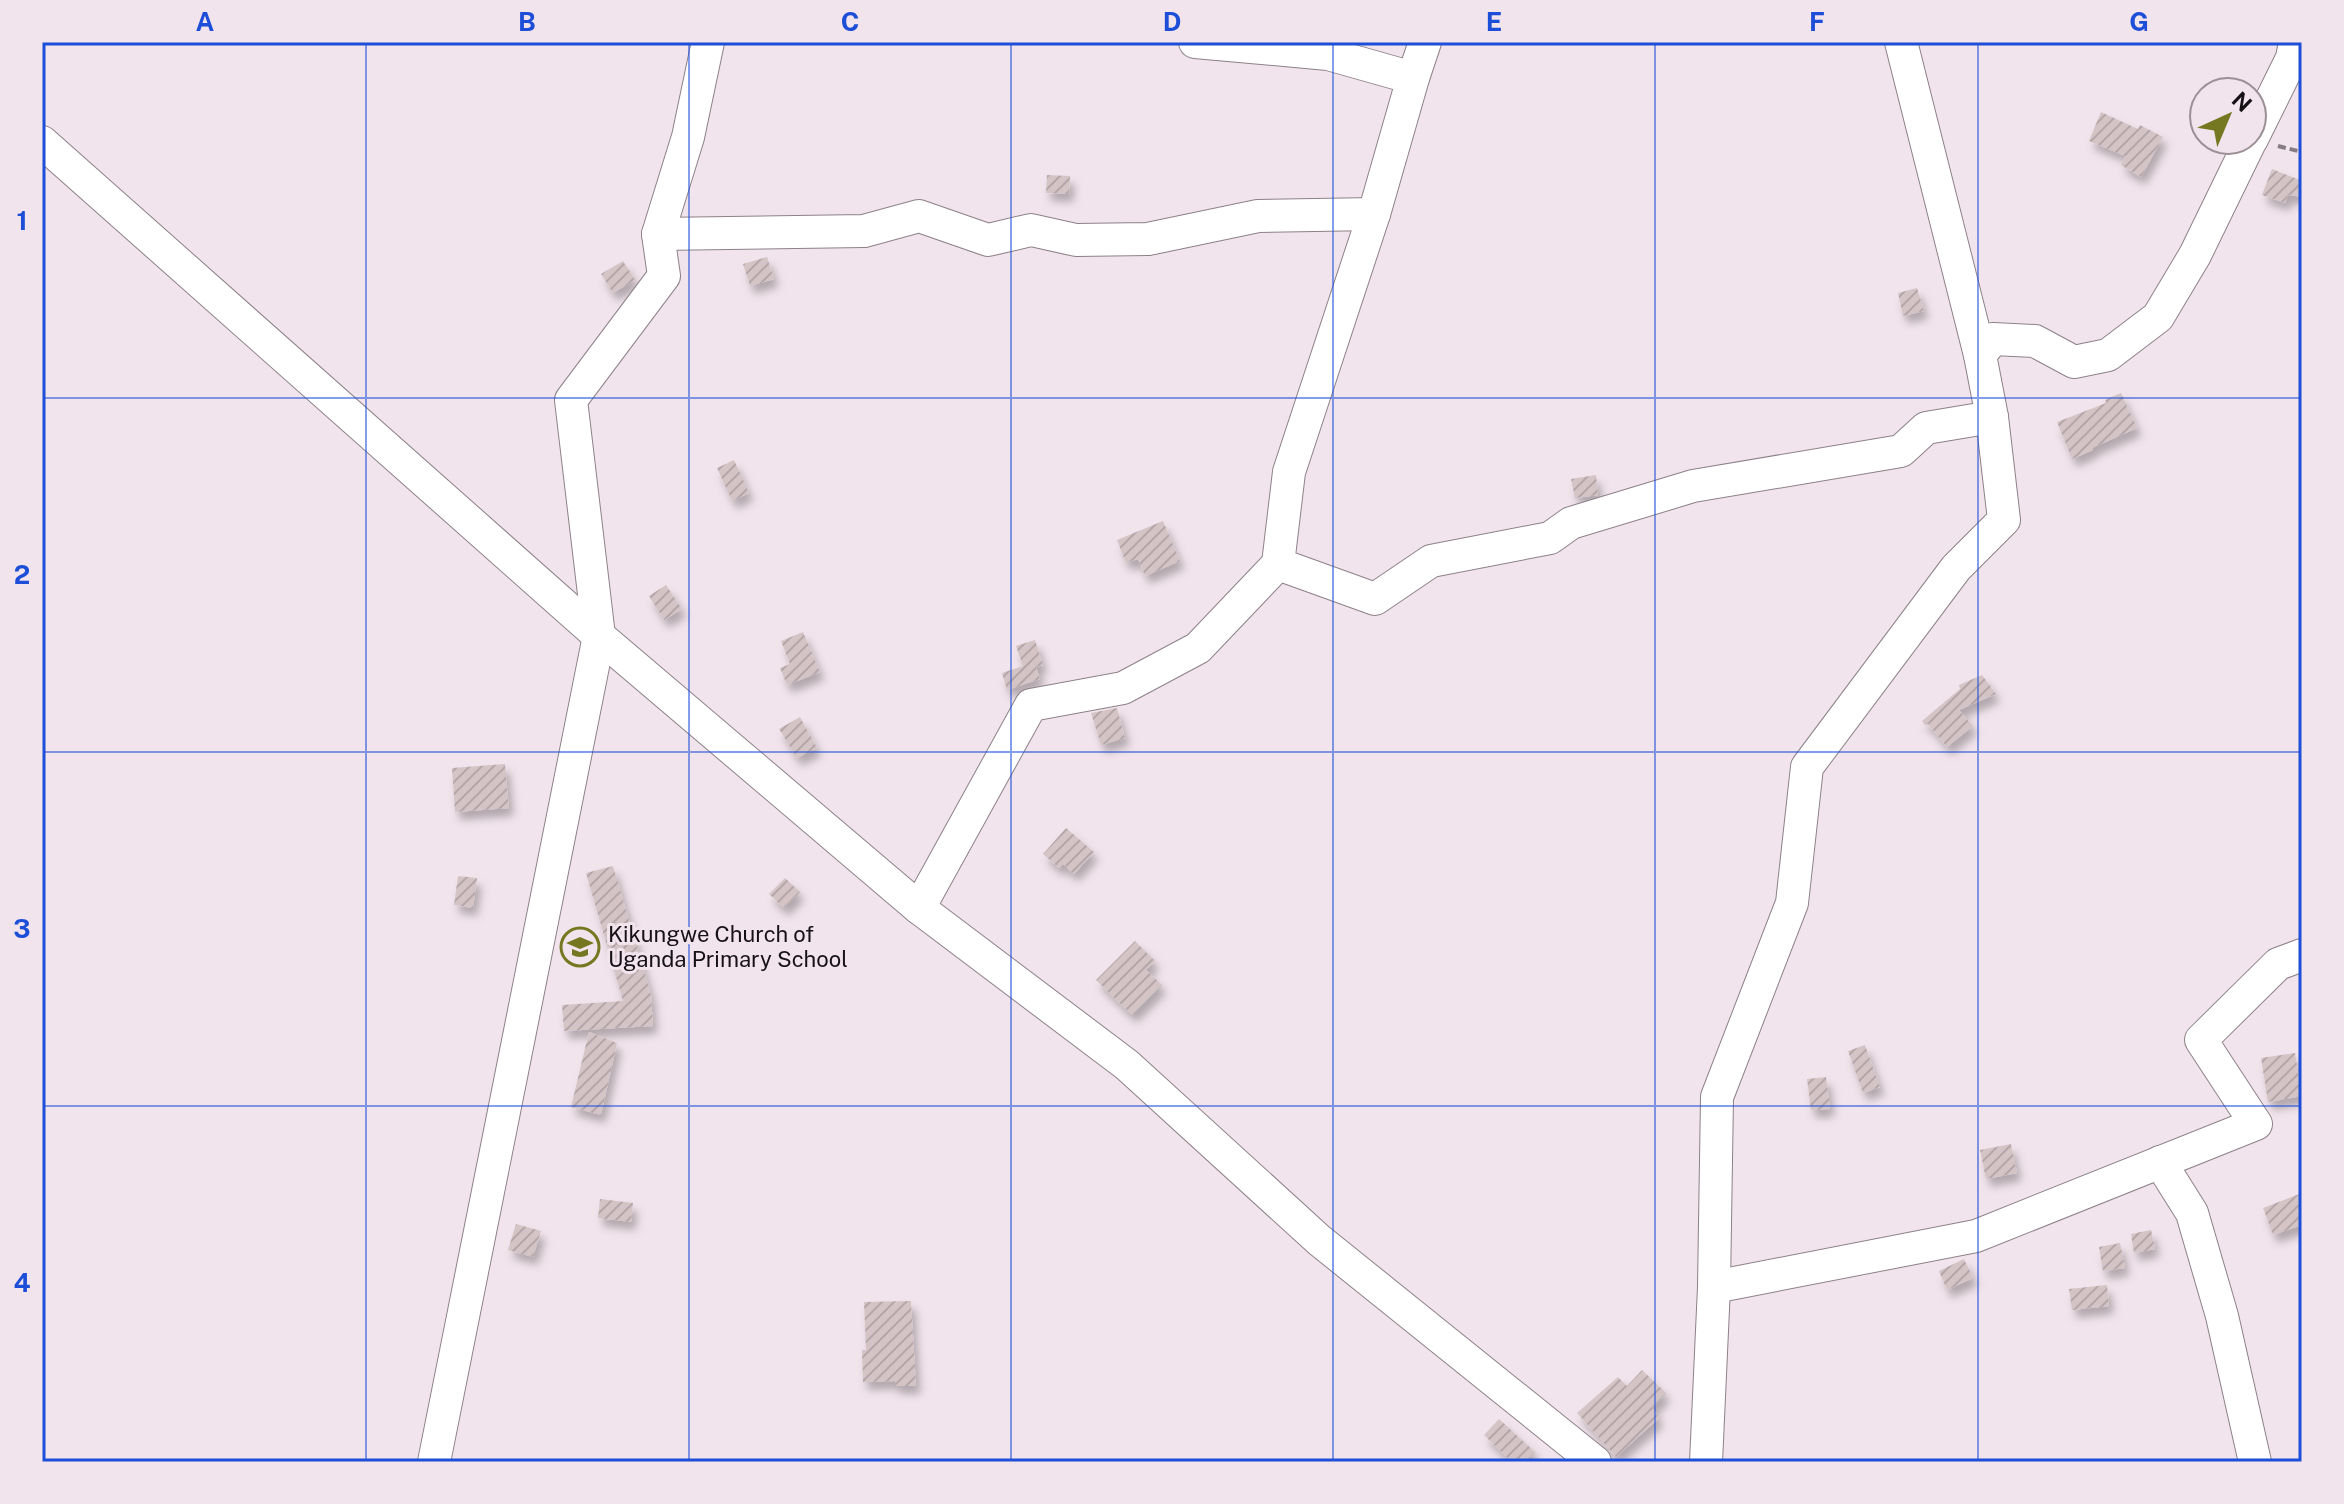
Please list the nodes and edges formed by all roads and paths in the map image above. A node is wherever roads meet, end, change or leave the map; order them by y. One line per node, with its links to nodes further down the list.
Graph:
1 (708, 42): 11 (street)
2 (1195, 42): 6 (street)
3 (1425, 42): 6 (street)
4 (1901, 42): 12 (street)
5 (2295, 42): 7 (street)
6 (1413, 78): 10 (street)
7 (2268, 107)
8 (42, 142): 15 (street)
9 (2244, 156): 12 (street)
10 (1374, 214): 11 (street); 14 (street)
11 (658, 234): 15 (street)
12 (1980, 355): 13 (street)
13 (1992, 417): 14 (street); 19 (street)
14 (1278, 564): 16 (street)
15 (599, 636): 16 (street); 20 (street)
16 (919, 908): 21 (street)
17 (2302, 955): 18 (street)
18 (2160, 1162): 19 (street); 23 (street)
19 (1714, 1287): 22 (street)
20 (434, 1462)
21 (1595, 1462)
22 (1706, 1462)
23 (2255, 1462)

